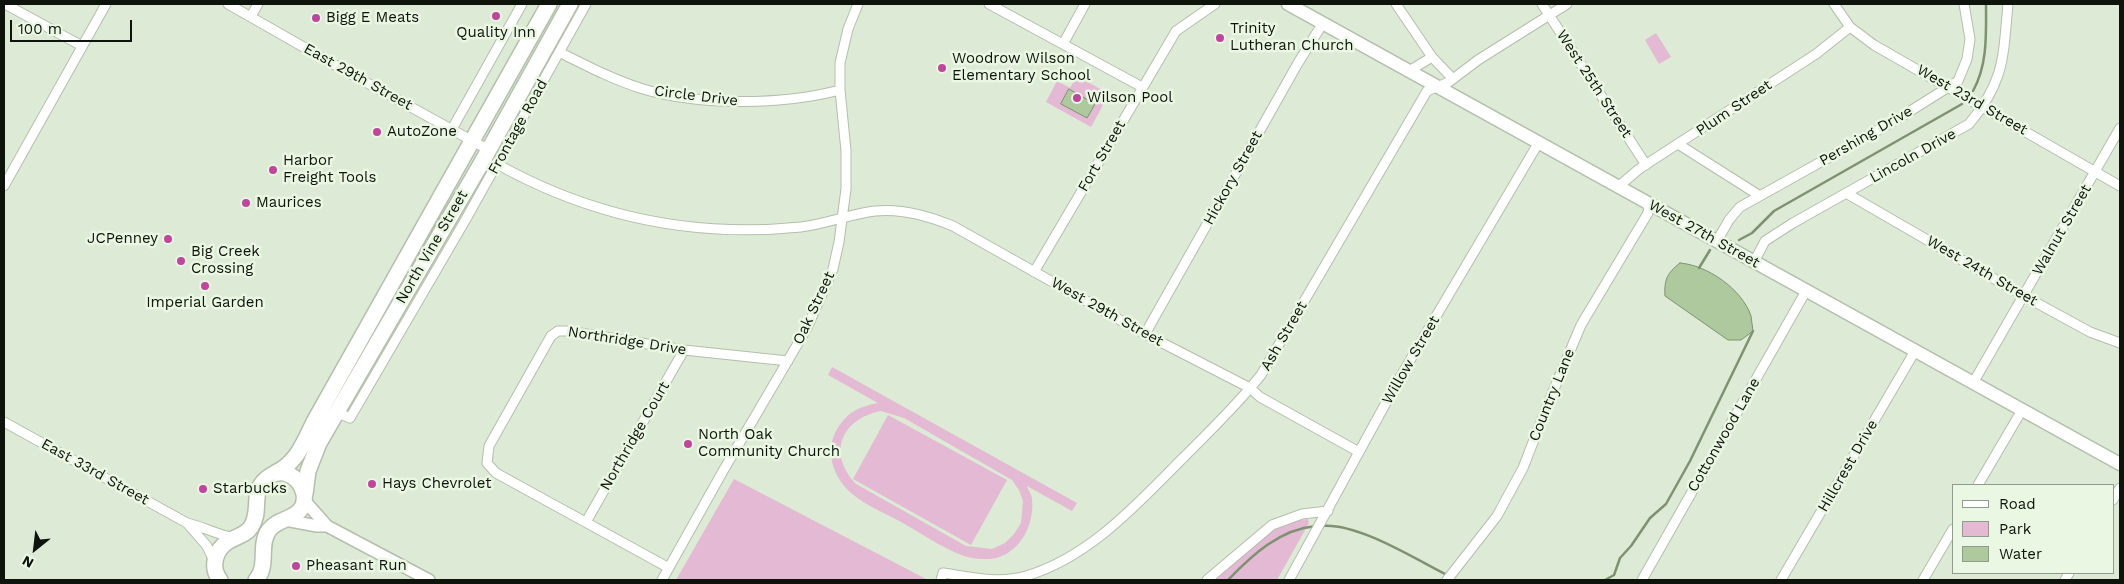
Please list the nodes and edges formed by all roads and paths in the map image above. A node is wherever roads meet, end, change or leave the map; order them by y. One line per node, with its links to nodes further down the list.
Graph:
1 (5, 4): 25 (street)
2 (106, 4): 25 (street)
3 (228, 4): 21 (street, East 29th Street)
4 (258, 4): 21 (street)
5 (522, 4): 36 (street)
6 (549, 4): 37 (main road, North Vine Street)
7 (570, 4): 40 (main road, North Vine Street)
8 (586, 4): 26 (street, Frontage Road)
9 (858, 4): 33 (street, Oak Street)
10 (989, 4): 24 (street)
11 (1085, 4): 24 (street)
12 (1215, 4): 31 (street, Fort Street)
13 (1288, 4): 22 (main road, West 27th Street)
14 (1396, 4): 27 (street)
15 (1542, 4): 20 (street, West 25th Street)
16 (1567, 4): 20 (street, Ash Street)
17 (1834, 4): 23 (street, West 23rd Street)
18 (1964, 4): 32 (street, Pershing Drive)
19 (2008, 4): 34 (street, Lincoln Drive)
20 (1550, 15): 29 (street, Ash Street); 42 (street, West 25th Street)
21 (251, 16): 36 (street, East 29th Street)
22 (1323, 23): 28 (main road, West 27th Street); 56 (street, Hickory Street)
23 (1850, 27): 32 (street, West 23rd Street); 39 (street, Plum Street)
24 (1063, 44): 31 (street)
25 (82, 46): 44 (street)
26 (559, 52): 33 (street, Circle Drive); 41 (street, Frontage Road)
27 (1432, 58): 28 (street); 29 (street)
28 (1409, 70): 30 (main road, West 27th Street)
29 (1452, 78): 30 (street, Ash Street)
30 (1438, 86): 38 (main road, West 27th Street); 62 (street, Ash Street)
31 (1142, 87): 53 (street, Fort Street)
32 (1948, 87): 34 (street, West 23rd Street); 48 (street, Pershing Drive)
33 (840, 90): 50 (street, Oak Street)
34 (1984, 107): 43 (street, West 23rd Street); 47 (street, Lincoln Drive)
35 (2120, 128): 43 (street, Walnut Street)
36 (452, 129): 37 (street, East 29th Street)
37 (473, 141): 40 (street, East 29th Street); 68 (main road, North Vine Street)
38 (1539, 142): 46 (main road, West 27th Street); 66 (street, Willow Street)
39 (1678, 144): 42 (street, Plum Street); 48 (street)
40 (489, 150): 64 (main road, North Vine Street)
41 (497, 164): 50 (street); 64 (street, Frontage Road)
42 (1646, 165): 46 (street, Plum Street)
43 (2096, 172): 45 (street, West 23rd Street); 55 (street, Walnut Street)
44 (4, 186)
45 (2120, 186)
46 (1618, 187): 49 (main road, West 27th Street)
47 (1846, 193): 52 (street, Lincoln Drive); 55 (street, West 24th Street)
48 (1760, 196): 51 (street, Pershing Drive)
49 (1649, 205): 51 (main road, West 27th Street); 86 (street, Country Lane)
50 (842, 218): 53 (street, West 29th Street); 60 (street, Oak Street)
51 (1717, 241): 52 (main road, West 27th Street)
52 (1754, 262): 54 (main road, West 27th Street)
53 (1034, 272): 56 (street, West 29th Street)
54 (1806, 291): 59 (main road, West 27th Street); 87 (street, Cottonwood Lane)
55 (2024, 296): 57 (street, West 24th Street); 61 (street, Walnut Street)
56 (1145, 334): 62 (street, West 29th Street)
57 (2120, 343)
58 (684, 350): 60 (street, Northridge Drive); 73 (street, Northridge Court); 73 (street, Northridge Drive)
59 (1915, 351): 61 (main road, West 27th Street); 88 (street, Hillcrest Drive)
60 (788, 361): 78 (street, Oak Street)
61 (1973, 383): 63 (main road, West 27th Street)
62 (1250, 388): 66 (street, West 29th Street); 83 (street, Ash Street)
63 (2022, 410): 67 (main road, West 27th Street); 69 (street)
64 (336, 412): 70 (main road, North Vine Street)
65 (4, 422): 74 (street, East 33rd Street)
66 (1360, 452): 71 (street, Willow Street)
67 (2120, 464)
68 (275, 473): 70 (main road); 77 (main road, North Vine Street)
69 (1979, 484)
70 (304, 497): 72 (main road); 75 (street)
71 (1326, 514): 84 (street); 85 (street, Willow Street)
72 (284, 520): 75 (street); 80 (main road)
73 (586, 522): 78 (street, Northridge Drive)
74 (187, 523): 77 (street, East 33rd Street); 79 (street, East 33rd Street)
75 (327, 526): 81 (street)
76 (1952, 531): 89 (street)
77 (235, 538): 79 (main road, North Vine Street)
78 (669, 568): 82 (street, Oak Street)
79 (216, 574)
80 (256, 580)
81 (428, 580)
82 (662, 580)
83 (941, 580)
84 (1207, 580)
85 (1289, 580)
86 (1447, 580)
87 (1642, 580)
88 (1781, 580)
89 (1923, 580)

